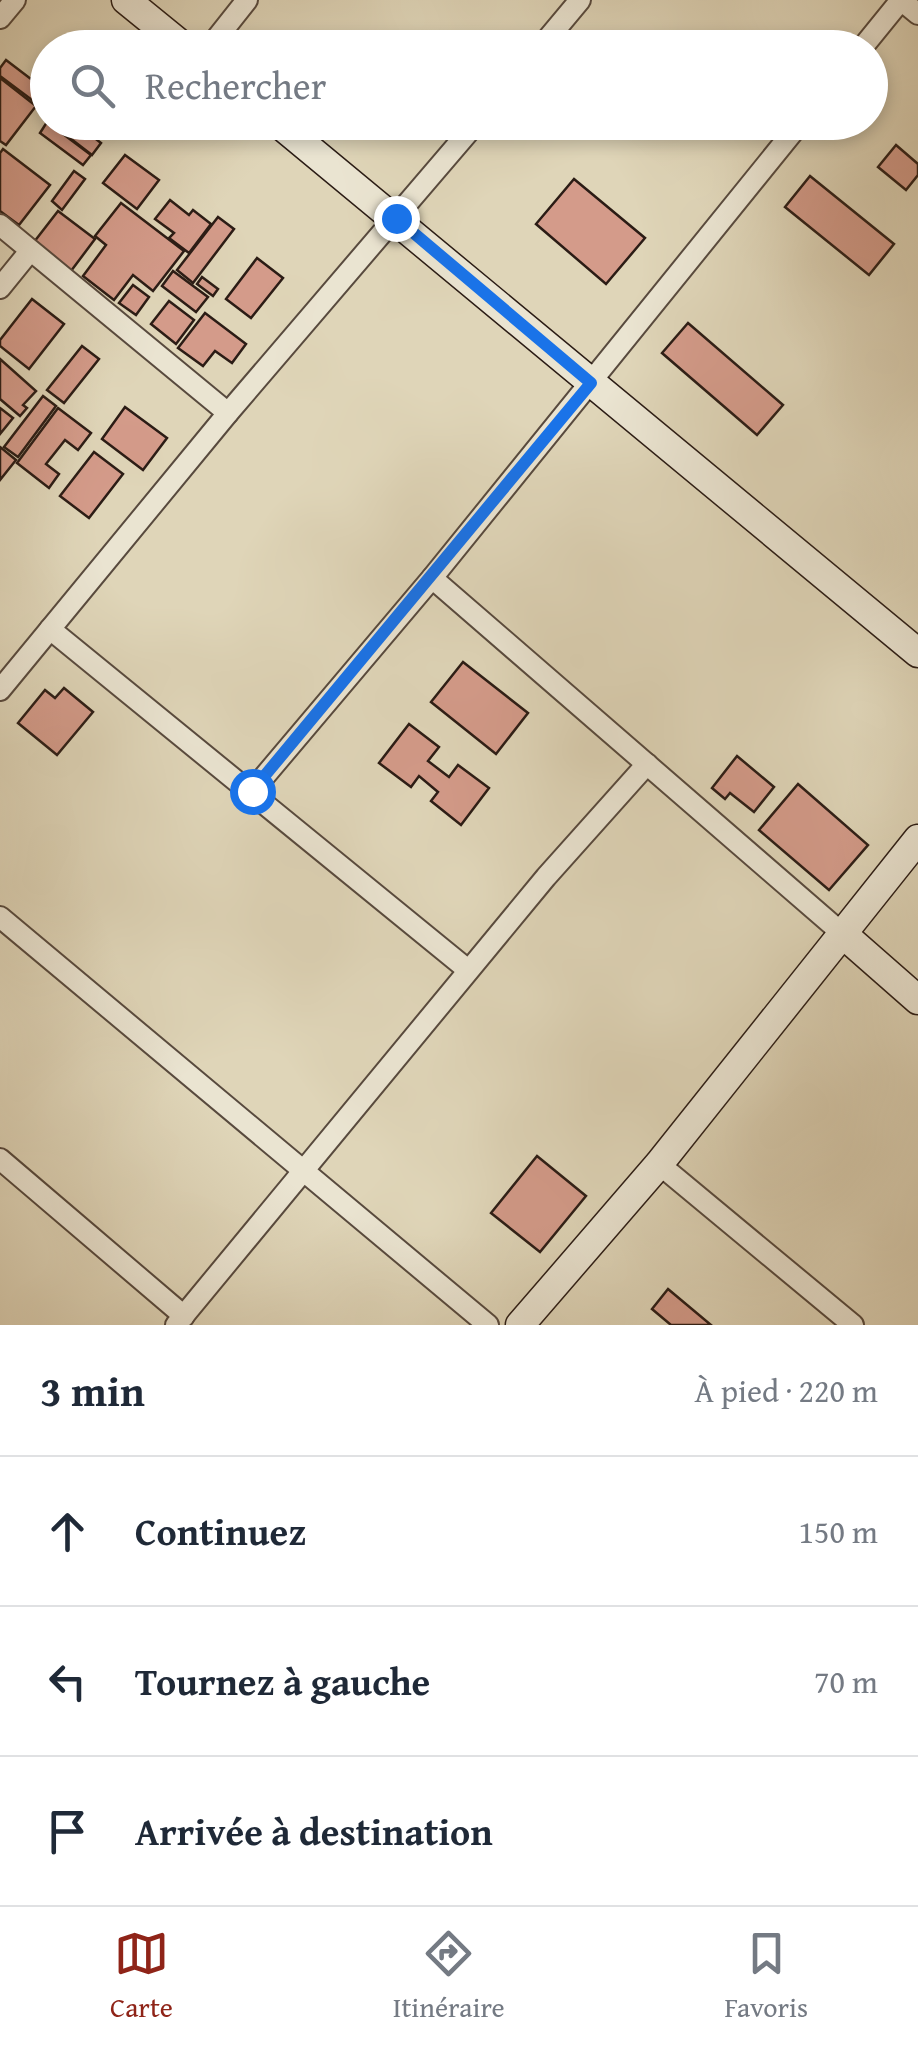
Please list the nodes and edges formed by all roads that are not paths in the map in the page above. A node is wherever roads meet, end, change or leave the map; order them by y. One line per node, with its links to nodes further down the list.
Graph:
1 (15, 0): 6 (street)
2 (126, 0): 7 (street)
3 (246, 0): 8 (street)
4 (580, 0): 9 (street)
5 (918, 14): 10 (street)
6 (0, 18)
7 (163, 30)
8 (223, 30)
9 (555, 30)
10 (877, 30)
11 (300, 140): 14 (street)
12 (461, 140): 14 (street)
13 (787, 140): 18 (street)
14 (396, 218): 18 (street); 19 (street)
15 (0, 225): 16 (street)
16 (30, 251): 17 (street); 19 (street)
17 (0, 288)
18 (591, 383): 20 (street); 22 (street)
19 (228, 413): 21 (street)
20 (432, 578): 24 (street); 25 (street)
21 (50, 630): 23 (street); 25 (street)
22 (918, 653)
23 (0, 690)
24 (647, 764): 28 (street); 29 (street)
25 (252, 791): 29 (street)
26 (918, 839): 28 (street)
27 (0, 917): 33 (street)
28 (844, 935): 30 (street); 32 (street)
29 (468, 970): 33 (street)
30 (918, 1000)
31 (0, 1158): 34 (street)
32 (659, 1164): 36 (street); 37 (street)
33 (305, 1170): 34 (street); 35 (street)
34 (180, 1321)
35 (488, 1325)
36 (520, 1325)
37 (853, 1325)

